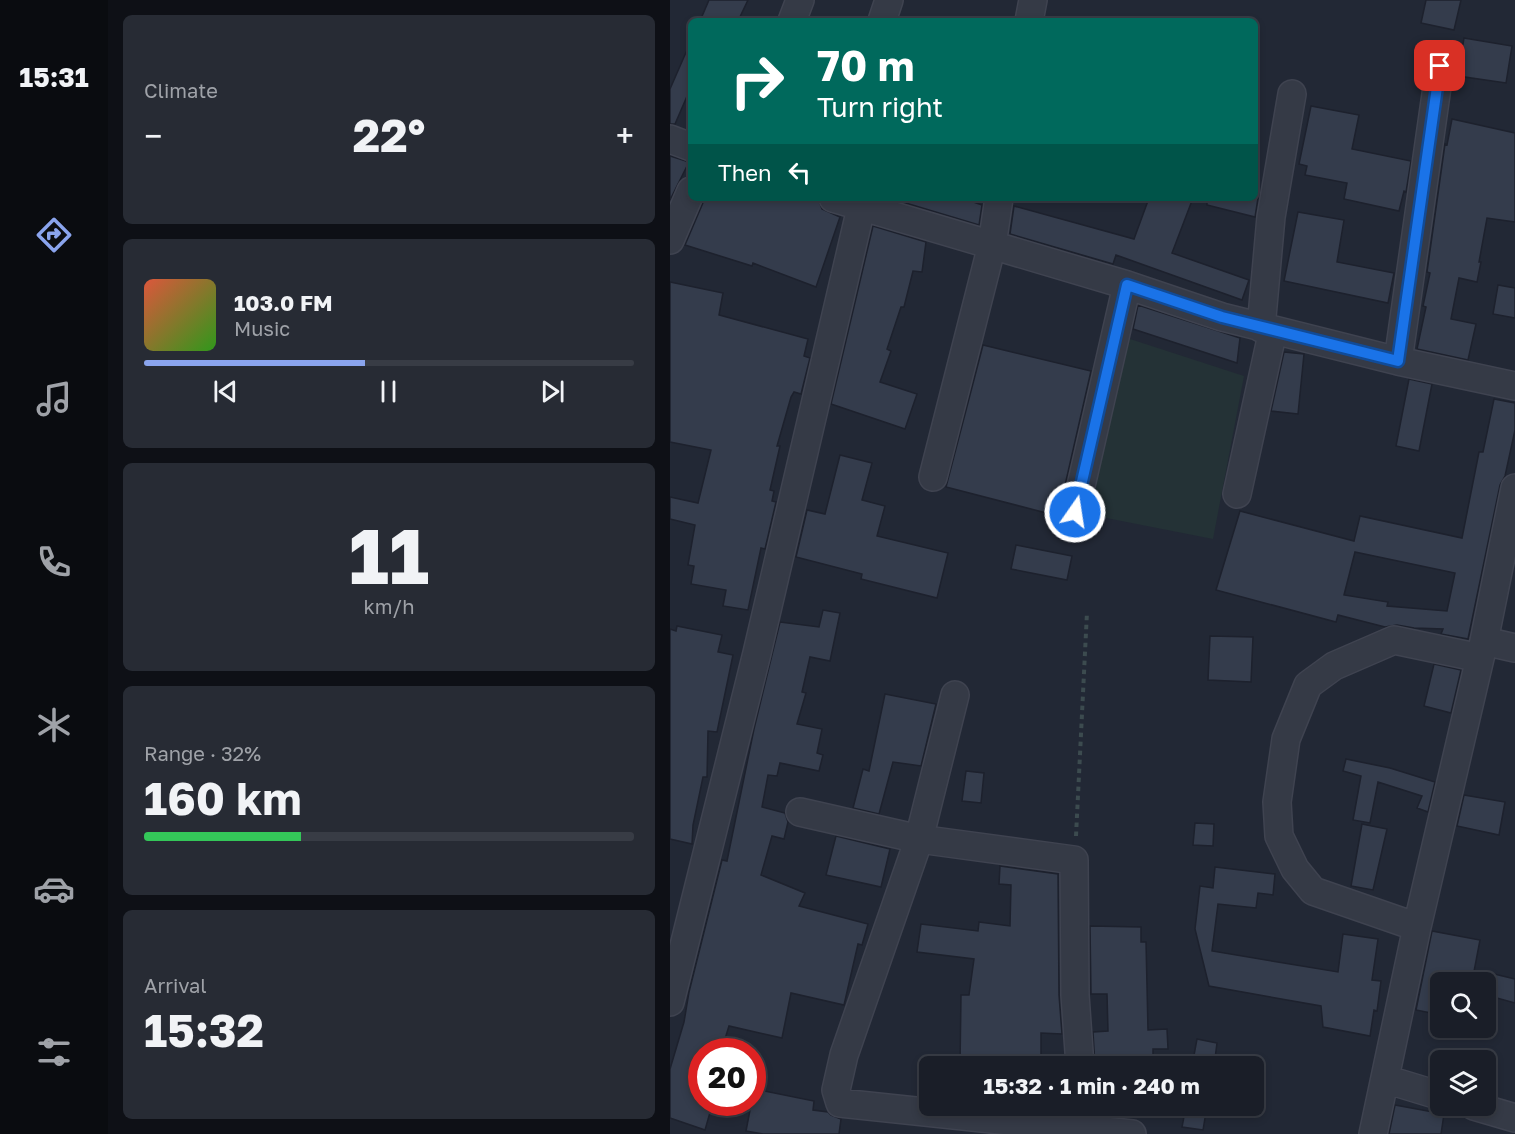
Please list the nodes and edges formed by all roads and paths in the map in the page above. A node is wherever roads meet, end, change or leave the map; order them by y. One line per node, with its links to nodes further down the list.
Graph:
1 (800, 0): 4 (street)
2 (889, 0): 5 (street)
3 (1033, 0): 6 (street)
4 (793, 18)
5 (883, 18)
6 (1030, 18)
7 (1440, 66): 19 (street)
8 (1292, 94): 18 (street)
9 (670, 138): 10 (street)
10 (688, 146)
11 (688, 198): 15 (street)
12 (841, 201): 14 (street)
13 (998, 201): 16 (street)
14 (861, 208): 16 (street); 33 (street)
15 (670, 240)
16 (991, 245): 17 (street); 21 (street)
17 (1127, 285): 18 (street); 24 (street)
18 (1267, 329): 19 (street); 23 (street)
19 (1398, 361): 20 (street)
20 (1514, 386)
21 (933, 477)
22 (1514, 488): 27 (street)
23 (1237, 494)
24 (1075, 512)
25 (1087, 612): 31 (path)
26 (1514, 648): 27 (street)
27 (1482, 649): 32 (street); 32 (street)
28 (955, 695): 30 (street)
29 (800, 812): 30 (street)
30 (919, 839): 31 (street); 39 (street)
31 (1074, 860): 34 (street)
32 (1417, 927): 35 (street)
33 (670, 1002)
34 (1079, 1056)
35 (1385, 1079): 36 (street); 41 (street)
36 (1430, 1093)
37 (1496, 1113): 38 (street)
38 (1514, 1118)
39 (1083, 1123): 40 (street)
40 (1132, 1134)
41 (1373, 1134)

